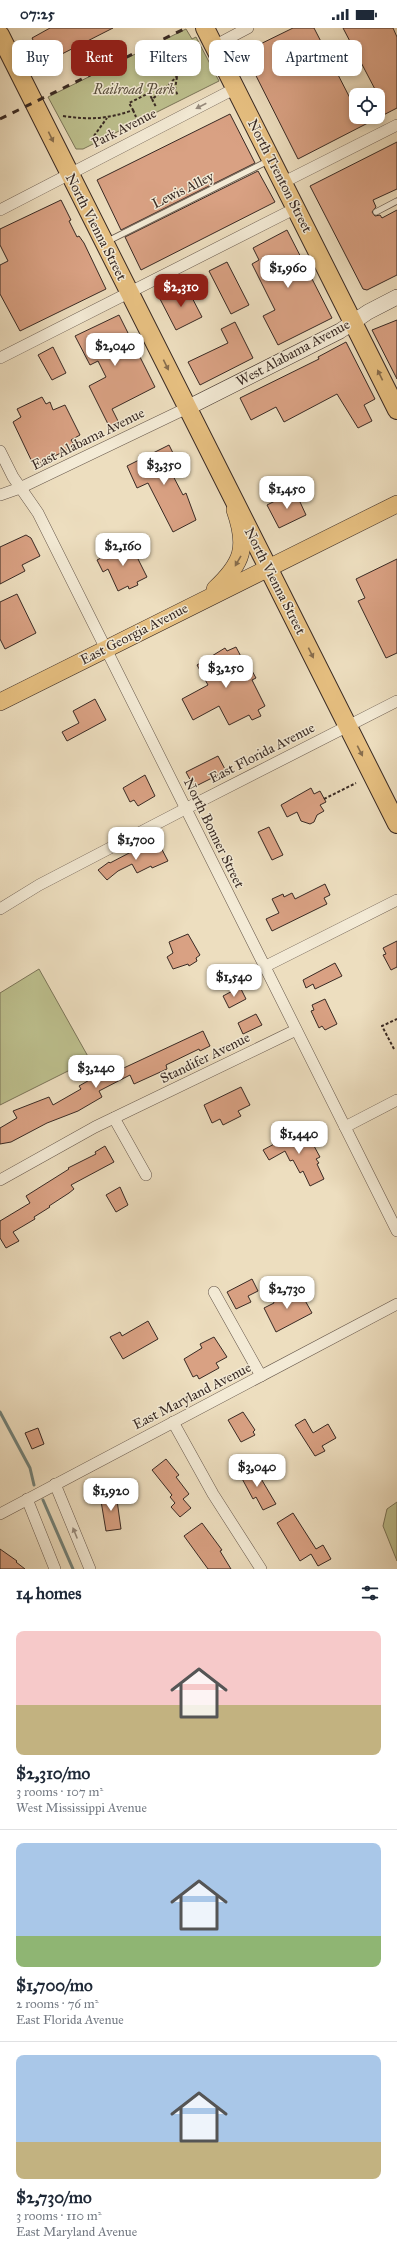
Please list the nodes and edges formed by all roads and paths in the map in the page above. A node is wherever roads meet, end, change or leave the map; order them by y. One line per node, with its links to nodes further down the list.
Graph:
1 (205, 28): 4 (highway, North Trenton Street)
2 (248, 28): 5 (street)
3 (0, 35): 19 (highway, North Vienna Street, one-way to 19)
4 (211, 40)
5 (225, 40)
6 (177, 76): 9 (path); 10 (path)
7 (230, 76): 8 (highway, North Trenton Street)
8 (236, 88): 18 (highway, North Trenton Street); 19 (street, Park Avenue, one-way to 19)
9 (178, 96)
10 (152, 99): 11 (path); 12 (path)
11 (156, 107)
12 (133, 110): 14 (path); 15 (path)
13 (63, 116): 15 (path)
14 (136, 117)
15 (107, 118): 17 (path)
16 (397, 125): 20 (street)
17 (91, 140)
18 (272, 159): 20 (highway, North Trenton Street); 25 (lane, Lewis Alley)
19 (69, 174): 23 (street, Park Avenue); 25 (highway, North Vienna Street)
20 (284, 182): 22 (highway, North Trenton Street)
21 (397, 202): 24 (lane)
22 (296, 208): 26 (street); 28 (highway, North Trenton Street)
23 (0, 210)
24 (376, 212)
25 (104, 243): 26 (highway, North Vienna Street)
26 (129, 292): 29 (street); 31 (highway, North Vienna Street, one-way to 31)
27 (397, 297): 28 (main road, West Alabama Avenue)
28 (353, 321): 30 (highway, North Trenton Street, one-way to 28); 31 (main road, West Alabama Avenue)
29 (0, 358)
30 (395, 402)
31 (187, 408): 33 (highway, North Vienna Street); 34 (street, East Alabama Avenue)
32 (0, 451): 34 (street, North Bonner Street)
33 (226, 484): 37 (highway, North Vienna Street); 38 (main road, one-way to 38)
34 (20, 488): 35 (street, East Alabama Avenue); 39 (street, North Bonner Street)
35 (0, 495)
36 (397, 504): 37 (main road, East Georgia Avenue)
37 (268, 568): 38 (main road, East Georgia Avenue); 42 (highway, North Vienna Street, one-way to 42)
38 (205, 598): 39 (main road, East Georgia Avenue)
39 (105, 648): 41 (main road, East Georgia Avenue); 45 (street, North Bonner Street)
40 (397, 701): 42 (street, East Florida Avenue)
41 (0, 702)
42 (348, 726): 45 (street, East Florida Avenue); 46 (highway, North Vienna Street, one-way to 46)
43 (356, 783): 44 (path)
44 (324, 799)
45 (186, 809): 48 (street, East Florida Avenue); 49 (street, North Bonner Street)
46 (397, 824)
47 (397, 900): 49 (street)
48 (0, 909)
49 (264, 967): 51 (street, North Bonner Street)
50 (397, 1019): 52 (path)
51 (296, 1030): 54 (street, Standifer Avenue); 55 (street, North Bonner Street)
52 (394, 1049)
53 (397, 1100): 55 (street)
54 (114, 1118): 56 (street); 57 (street, Standifer Avenue)
55 (345, 1127): 58 (street, North Bonner Street)
56 (146, 1175)
57 (0, 1180)
58 (397, 1231)
59 (214, 1292): 61 (street)
60 (397, 1304): 61 (street, East Maryland Avenue)
61 (262, 1376): 62 (street, East Maryland Avenue)
62 (173, 1422): 63 (street, East Maryland Avenue); 68 (street)
63 (55, 1484): 64 (street, East Maryland Avenue); 67 (street, one-way to 63)
64 (27, 1500): 65 (street, East Maryland Avenue); 66 (street)
65 (0, 1514)
66 (55, 1569)
67 (90, 1569)
68 (261, 1569)

